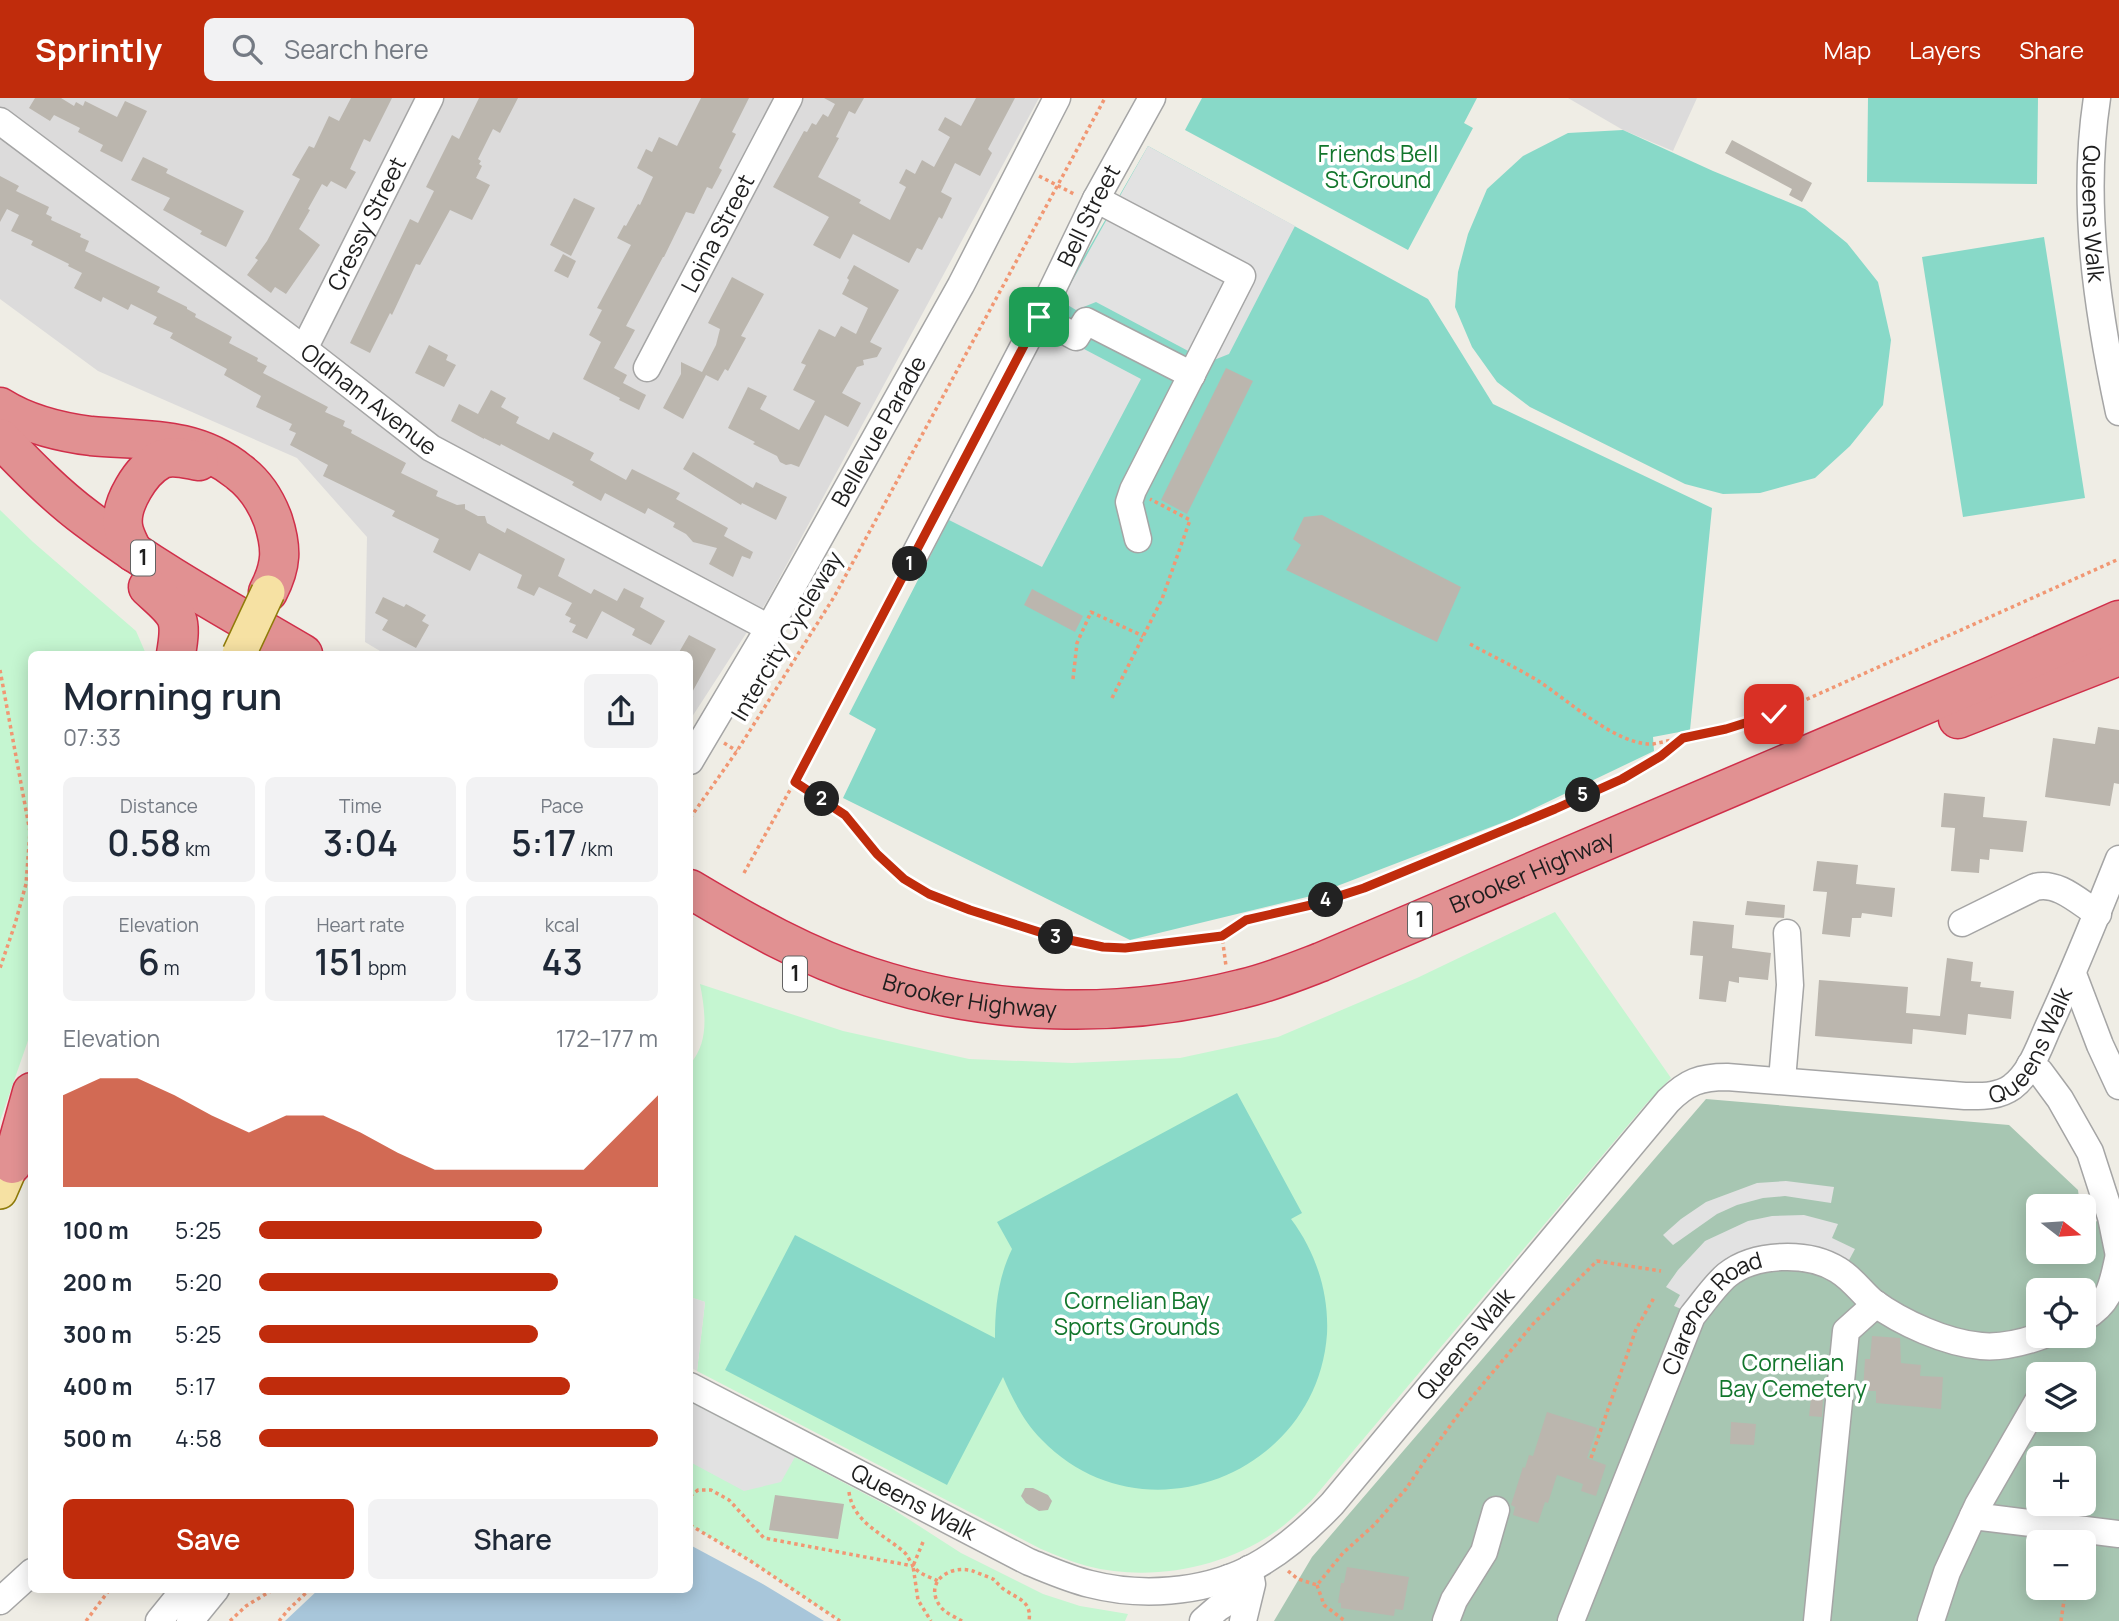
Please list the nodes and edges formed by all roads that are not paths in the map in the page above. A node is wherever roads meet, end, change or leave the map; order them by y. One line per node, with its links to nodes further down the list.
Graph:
1 (430, 98): 9 (street, Cressy Street)
2 (789, 98): 10 (street, Loina Street)
3 (1057, 98): 22 (street, Bellevue Parade)
4 (1152, 98): 7 (street, Bell Street)
5 (2097, 98): 13 (street, Queens Walk)
6 (0, 121): 9 (street, Oldham Avenue)
7 (1088, 198): 8 (street, Bell Street); 11 (street)
8 (1039, 317): 11 (street); 18 (street, Bell Street)
9 (304, 349): 22 (street, Oldham Avenue)
10 (647, 368)
11 (1192, 375): 16 (street)
12 (0, 407): 20 (highway)
13 (2119, 412)
14 (0, 438): 17 (highway, 1)
15 (0, 472): 19 (highway, 1)
16 (1138, 540)
17 (133, 552): 20 (highway); 26 (highway, 1)
18 (913, 558)
19 (148, 587): 23 (highway); 25 (highway, 1)
20 (268, 592): 24 (main road, bridge)
21 (2119, 620): 30 (highway, Brooker Highway / 1)
22 (769, 628): 28 (street, Bellevue Parade)
23 (177, 651)
24 (240, 651)
25 (254, 651)
26 (298, 651)
27 (2119, 656): 31 (highway, Brooker Highway / 1)
28 (693, 756)
29 (2119, 859): 32 (street, Queens Walk)
30 (693, 900)
31 (693, 901)
32 (2098, 914): 33 (street); 35 (street, Queens Walk)
33 (1962, 923)
34 (1787, 933): 37 (street)
35 (2073, 974): 36 (street, Queens Walk); 38 (street)
36 (2030, 1065): 37 (street, Queens Walk); 42 (street)
37 (1782, 1080): 51 (street, Queens Walk)
38 (2119, 1086)
39 (28, 1108): 41 (highway)
40 (28, 1131): 41 (main road)
41 (15, 1165)
42 (2119, 1256): 44 (street)
43 (1876, 1304): 45 (street, Clarence Road); 61 (street, Clarence Road); 62 (street)
44 (2096, 1310)
45 (2026, 1341)
46 (693, 1388): 51 (street, Queens Walk)
47 (2026, 1422): 49 (street)
48 (1496, 1510): 60 (street)
49 (1973, 1516): 50 (street); 63 (street)
50 (2119, 1534)
51 (1249, 1568): 58 (street); 59 (street)
52 (28, 1576): 55 (street)
53 (182, 1593): 56 (street)
54 (213, 1593): 57 (street)
55 (0, 1601)
56 (159, 1621)
57 (190, 1621)
58 (1203, 1621)
59 (1243, 1621)
60 (1446, 1621)
61 (1571, 1621)
62 (1817, 1621)
63 (1931, 1621)

